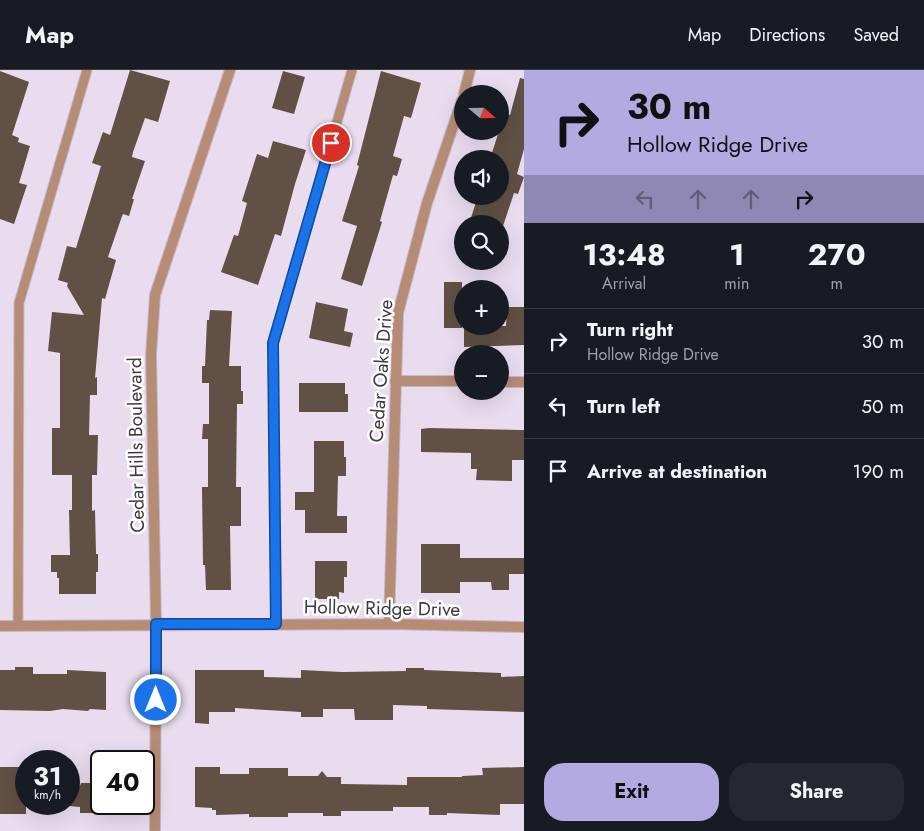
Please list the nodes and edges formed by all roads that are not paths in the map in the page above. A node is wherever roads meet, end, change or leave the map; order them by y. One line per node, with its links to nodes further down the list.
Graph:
1 (87, 70): 15 (lane)
2 (230, 70): 11 (street, Cedar Hills Boulevard)
3 (352, 70): 12 (lane)
4 (470, 70): 5 (street)
5 (466, 85)
6 (454, 124): 7 (street, Cedar Oaks Drive)
7 (396, 381): 8 (street); 13 (street, Cedar Oaks Drive)
8 (454, 381)
9 (509, 382): 10 (street)
10 (524, 382)
11 (156, 624): 12 (street, Hollow Ridge Drive); 15 (street, Hollow Ridge Drive); 17 (street, Cedar Hills Boulevard)
12 (276, 624): 13 (street, Hollow Ridge Drive)
13 (389, 624): 16 (street, Hollow Ridge Drive)
14 (0, 626): 15 (street, Hollow Ridge Drive)
15 (18, 626)
16 (524, 627)
17 (155, 831)

